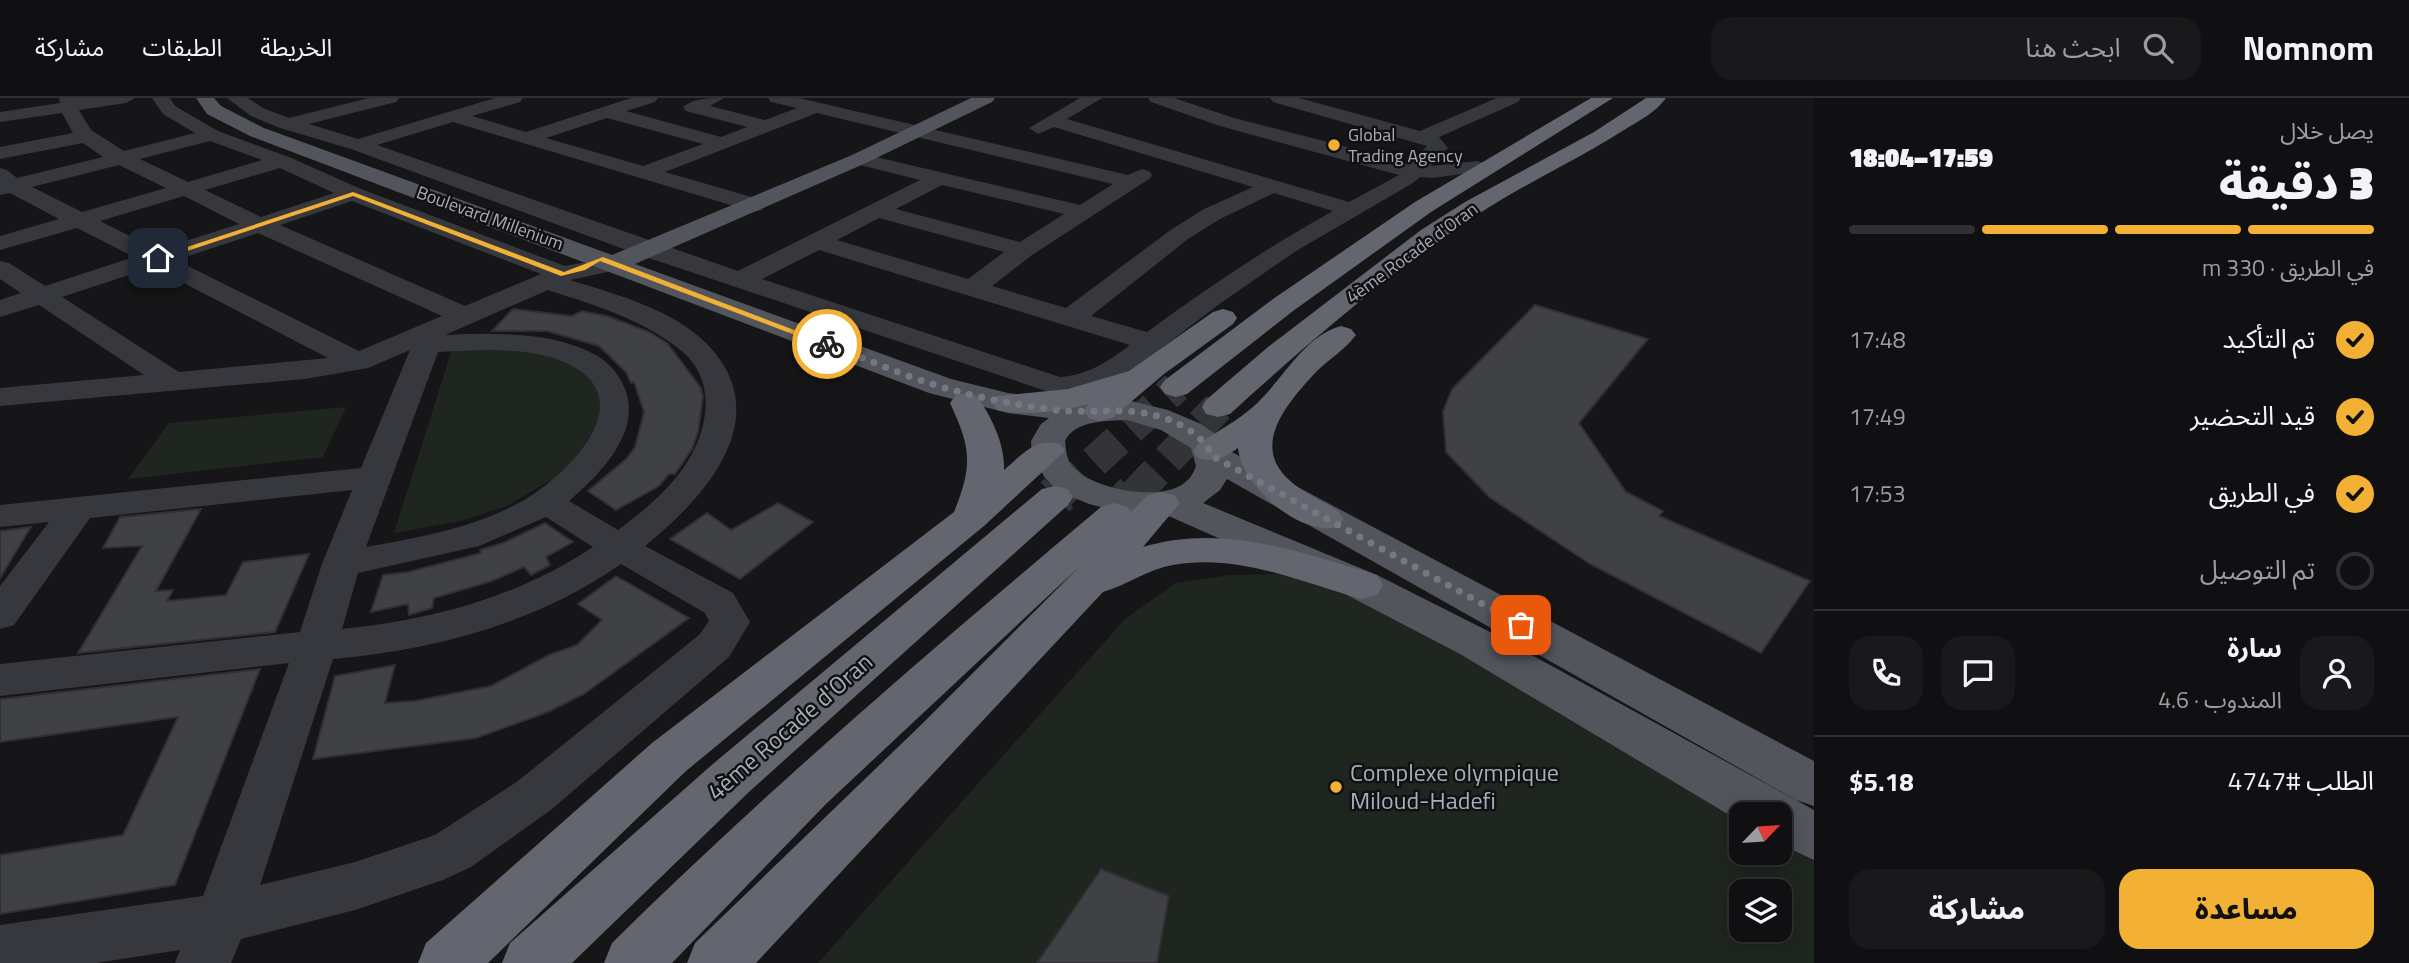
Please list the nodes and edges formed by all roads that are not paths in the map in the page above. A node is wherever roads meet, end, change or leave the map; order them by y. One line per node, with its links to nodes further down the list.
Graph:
1 (126, 98): 20 (street)
2 (161, 98): 33 (street)
3 (205, 98): 31 (main road, Boulevard Millenium)
4 (236, 98): 28 (street)
5 (492, 98): 21 (street)
6 (514, 98): 25 (street)
7 (649, 98): 24 (street)
8 (715, 98): 29 (street)
9 (776, 98): 22 (street)
10 (839, 98): 22 (street)
11 (967, 98): 30 (main road)
12 (986, 98): 30 (main road)
13 (1093, 98): 27 (street)
14 (1279, 98): 23 (street)
15 (1341, 98): 23 (street)
16 (1512, 98): 36 (street)
17 (1604, 98): 47 (highway, 4ème Rocade d'Oran)
18 (1657, 98): 47 (highway, 4ème Rocade d'Oran)
19 (1148, 99): 32 (street)
20 (68, 102): 26 (street); 34 (street)
21 (395, 106): 28 (street); 37 (street)
22 (814, 108): 29 (street); 30 (street)
23 (1311, 108): 32 (street); 36 (street)
24 (607, 112): 35 (street); 38 (street)
25 (451, 116): 35 (street); 37 (street)
26 (0, 117)
27 (1053, 121): 39 (street); 42 (street)
28 (287, 124): 31 (street); 37 (street)
29 (766, 126): 38 (street)
30 (908, 129): 39 (street); 44 (main road); 57 (main road)
31 (257, 132): 41 (main road, Boulevard Millenium)
32 (1246, 132): 49 (street)
33 (211, 135): 43 (street); 45 (street)
34 (84, 136): 40 (street); 43 (street)
35 (527, 138): 48 (street)
36 (1422, 138): 49 (street)
37 (352, 143): 41 (main road); 65 (street)
38 (722, 143): 48 (street)
39 (993, 149): 51 (street)
40 (0, 153)
41 (322, 155): 69 (main road, Boulevard Millenium)
42 (1169, 157): 51 (street); 53 (street)
43 (120, 158): 52 (street); 54 (street)
44 (859, 159): 50 (street); 57 (main road)
45 (282, 161): 54 (street); 56 (street)
46 (1477, 167): 47 (highway); 49 (street); 55 (highway)
47 (1514, 169): 77 (highway, 4ème Rocade d'Oran); 82 (highway, 4ème Rocade d'Oran); 84 (highway)
48 (644, 173): 57 (street)
49 (1409, 175): 55 (street); 58 (street)
50 (939, 178): 59 (street); 60 (street)
51 (1131, 182): 60 (street)
52 (4, 183): 61 (street)
53 (1270, 187): 58 (street); 74 (street)
54 (183, 189): 61 (street); 62 (street)
55 (1431, 191): 77 (highway)
56 (353, 194): 62 (street); 69 (street)
57 (745, 203): 65 (main road)
58 (1353, 210): 77 (street)
59 (879, 211): 63 (street); 66 (street)
60 (1083, 212): 66 (street)
61 (79, 220): 64 (street); 67 (street)
62 (260, 225): 67 (street); 75 (street)
63 (819, 242): 70 (street); 71 (street)
64 (0, 243)
65 (642, 247): 69 (main road); 70 (street)
66 (1023, 250): 71 (street)
67 (158, 258): 72 (street); 76 (street)
68 (0, 268): 72 (street)
69 (581, 269): 75 (street); 79 (main road, Boulevard Millenium); 96 (street)
70 (743, 279): 77 (street)
71 (974, 287): 74 (street)
72 (46, 295): 73 (street); 78 (street)
73 (0, 309)
74 (1072, 317): 77 (street)
75 (441, 330): 76 (street); 87 (street); 89 (street)
76 (358, 362): 78 (street)
77 (1160, 366): 81 (highway); 83 (highway)
78 (174, 382): 80 (street)
79 (953, 395): 81 (main road); 85 (main road); 94 (highway)
80 (0, 397)
81 (1009, 403): 83 (main road)
82 (1218, 407)
83 (1094, 412): 85 (main road); 86 (main road)
84 (1265, 414): 86 (highway); 95 (highway)
85 (1048, 448): 90 (main road); 94 (highway)
86 (1211, 454): 90 (main road); 95 (main road)
87 (374, 477): 91 (street); 97 (street)
88 (1055, 497): 111 (highway, 4ème Rocade d'Oran)
89 (546, 502): 96 (street); 97 (street)
90 (1165, 502): 98 (main road); 99 (highway)
91 (79, 507): 93 (street); 100 (street)
92 (1114, 515): 112 (highway)
93 (0, 516)
94 (971, 518): 110 (highway)
95 (1325, 519): 103 (main road)
96 (621, 548): 101 (street); 107 (street)
97 (341, 564): 101 (street)
98 (1363, 585): 99 (highway); 104 (main road)
99 (1085, 586): 113 (highway)
100 (0, 615)
101 (317, 645): 102 (street); 107 (street)
102 (0, 680)
103 (1814, 785)
104 (1752, 802)
105 (1792, 824): 106 (main road)
106 (1814, 838)
107 (222, 919): 108 (street); 109 (street)
108 (0, 951)
109 (203, 963)
110 (447, 963)
111 (531, 963)
112 (633, 963)
113 (716, 963)

